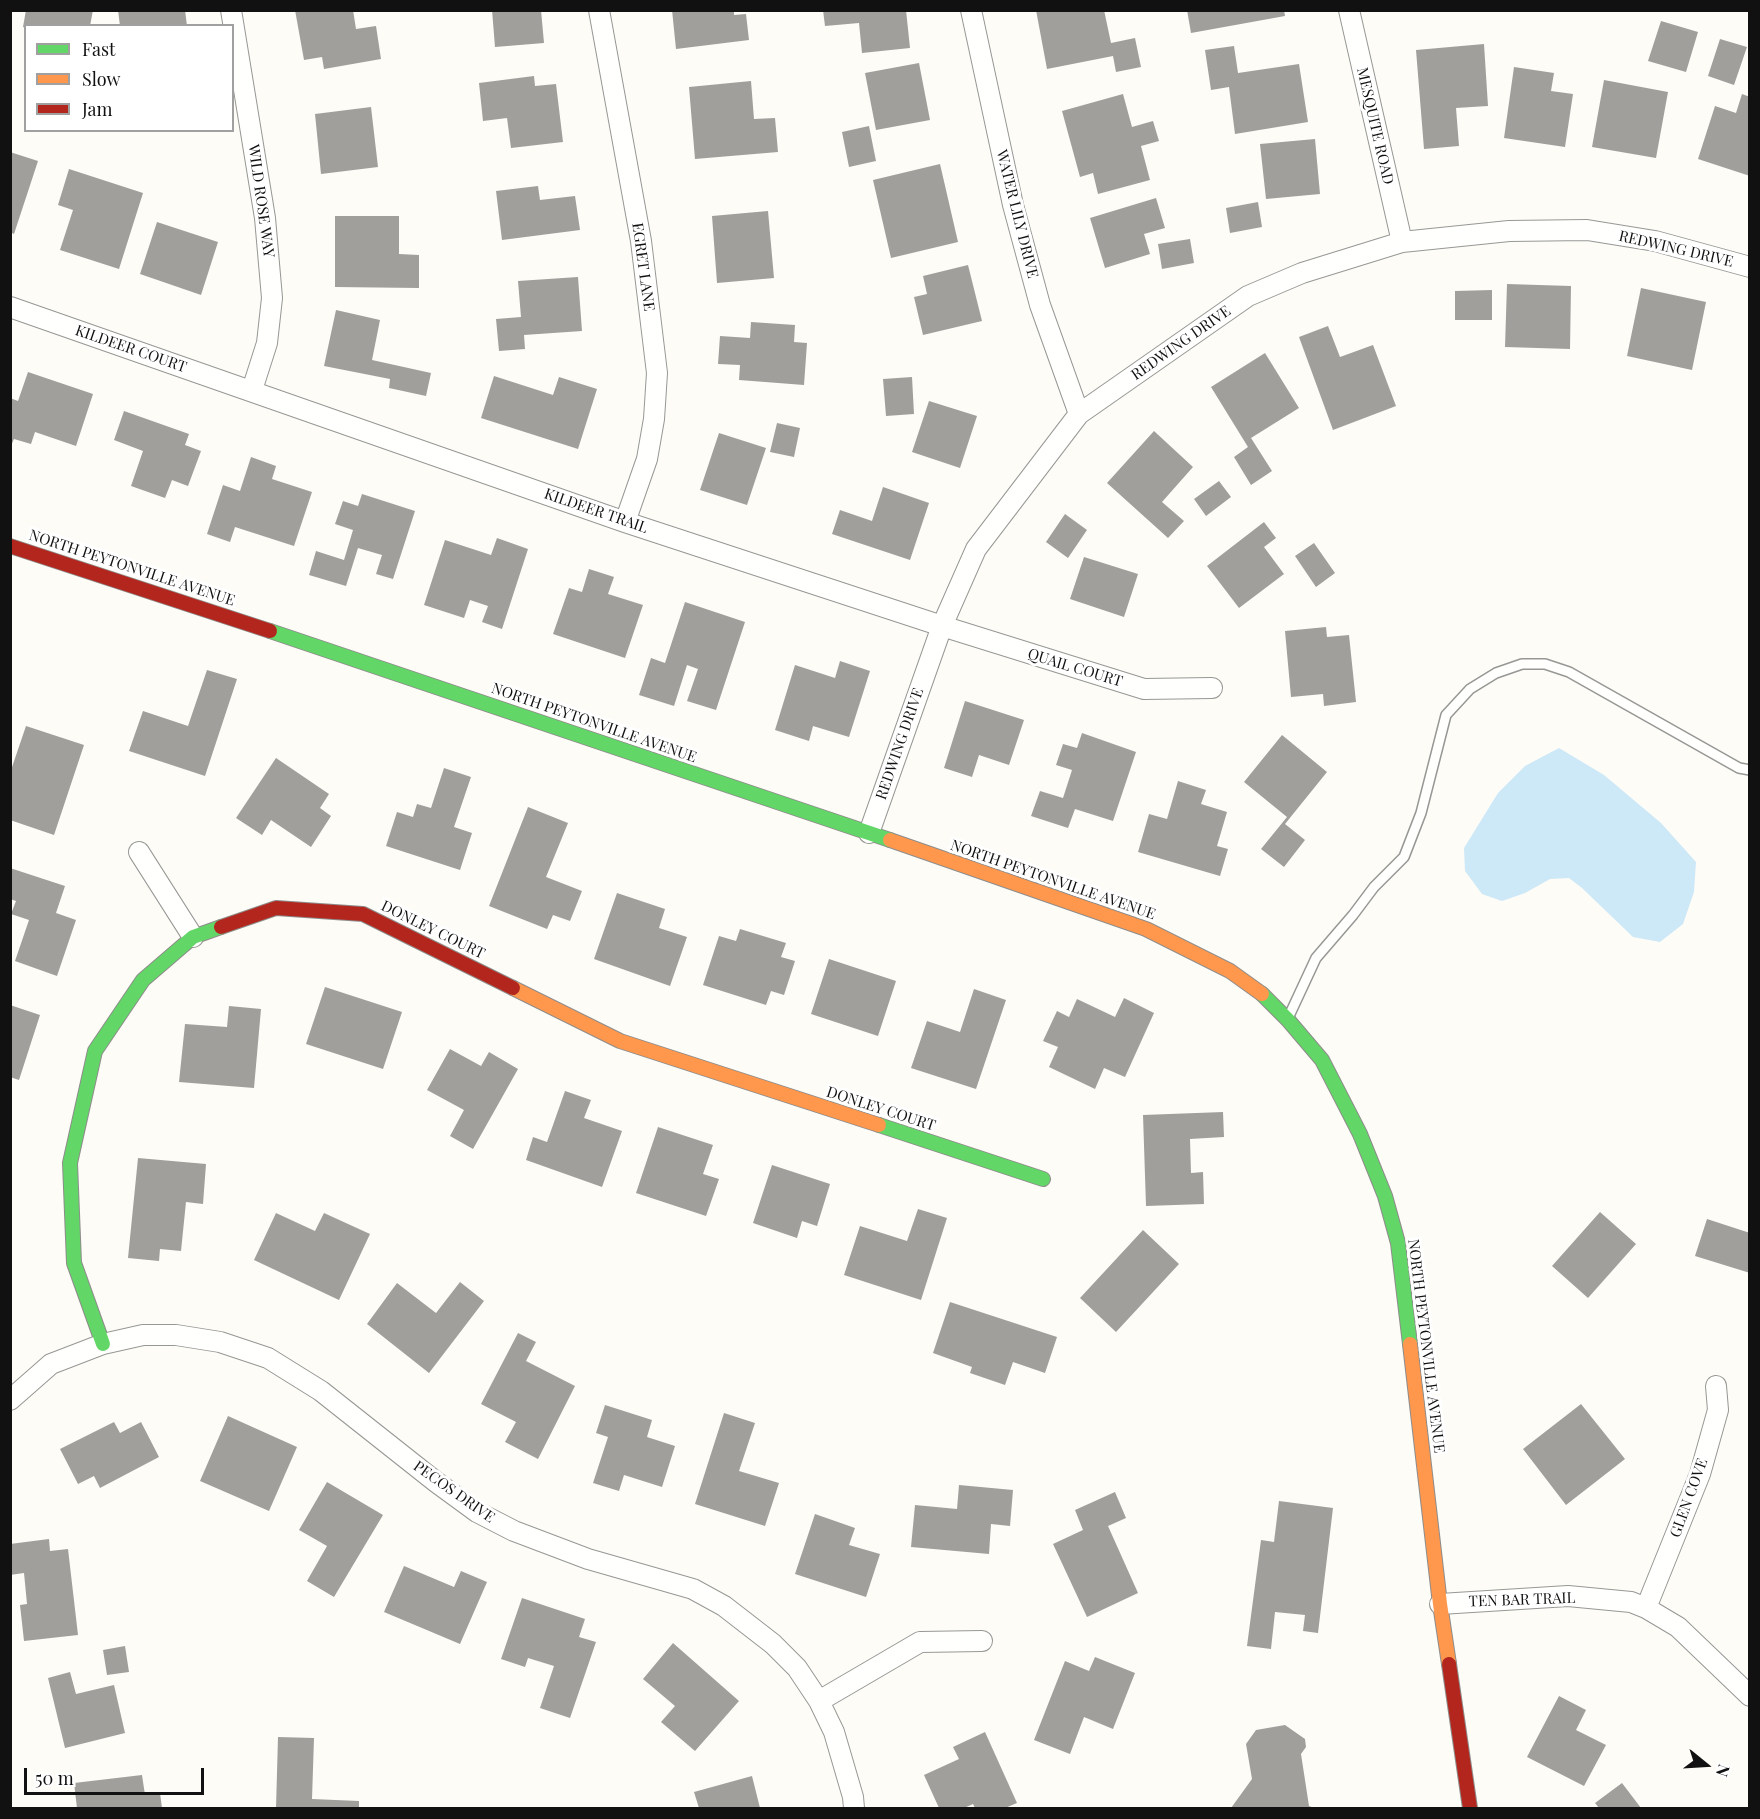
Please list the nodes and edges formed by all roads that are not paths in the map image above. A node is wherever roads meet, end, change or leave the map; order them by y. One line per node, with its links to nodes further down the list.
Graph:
1 (599, 10): 10 (street, EGRET LANE)
2 (971, 10): 9 (street, WATER LILY DRIVE)
3 (1349, 10): 5 (street, MESQUITE ROAD)
4 (234, 28): 8 (street, WILD ROSE WAY)
5 (1402, 242): 6 (street, REDWING DRIVE); 9 (street, REDWING DRIVE)
6 (1749, 267)
7 (10, 307): 8 (street, KILDEER COURT)
8 (252, 390): 10 (street, KILDEER TRAIL)
9 (1079, 414): 12 (street, REDWING DRIVE)
10 (625, 522): 12 (street, KILDEER TRAIL)
11 (10, 546): 15 (street, NORTH PEYTONVILLE AVENUE)
12 (942, 626): 13 (street, QUAIL COURT); 15 (street, REDWING DRIVE)
13 (1212, 688)
14 (1749, 770): 18 (lane)
15 (868, 833): 18 (street, NORTH PEYTONVILLE AVENUE)
16 (139, 852): 17 (street)
17 (193, 937): 19 (street, DONLEY COURT); 20 (street, DONLEY COURT)
18 (1288, 1020): 23 (street, NORTH PEYTONVILLE AVENUE)
19 (1043, 1179)
20 (103, 1344): 22 (street, PECOS DRIVE); 27 (street, PECOS DRIVE)
21 (1716, 1386): 24 (street, GLEN COVE)
22 (10, 1400)
23 (1440, 1604): 24 (street, TEN BAR TRAIL); 29 (street, NORTH PEYTONVILLE AVENUE)
24 (1646, 1608): 26 (street, TEN BAR TRAIL)
25 (982, 1641): 27 (street)
26 (1749, 1696)
27 (819, 1701): 28 (street, PECOS DRIVE)
28 (854, 1809)
29 (1470, 1809)

